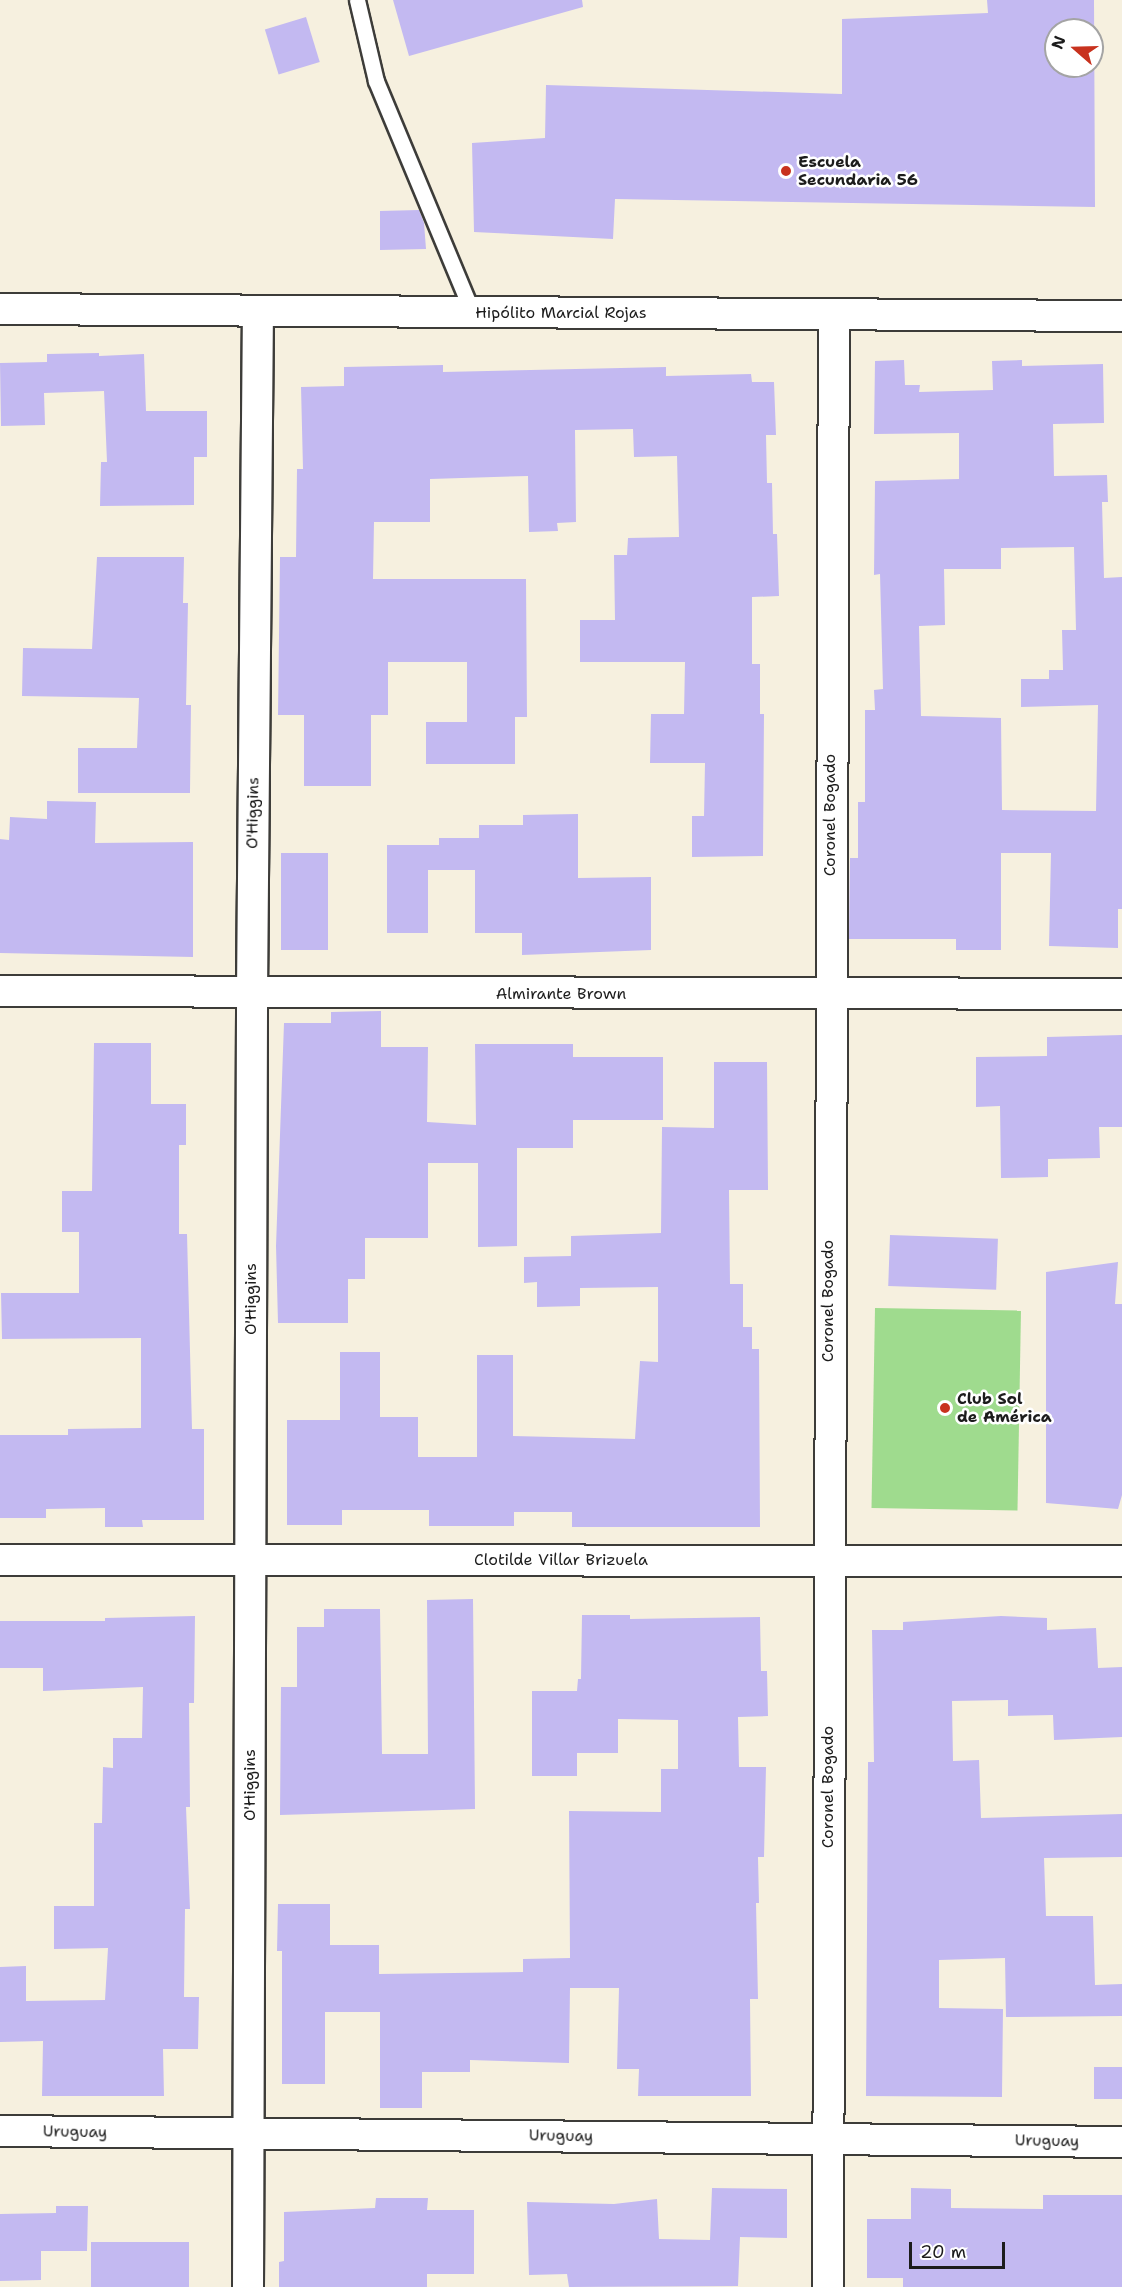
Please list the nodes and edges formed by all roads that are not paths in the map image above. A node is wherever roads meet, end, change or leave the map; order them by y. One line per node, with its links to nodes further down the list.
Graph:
1 (357, 0): 4 (lane)
2 (0, 309): 3 (street, Hipólito Marcial Rojas)
3 (258, 311): 4 (street, Hipólito Marcial Rojas); 8 (street, O'Higgins)
4 (472, 312): 5 (street, Hipólito Marcial Rojas)
5 (834, 314): 6 (street, Hipólito Marcial Rojas); 9 (street, Coronel Bogado)
6 (1122, 316)
7 (0, 991): 8 (street, Almirante Brown)
8 (252, 994): 9 (street, Almirante Brown); 12 (street, O'Higgins)
9 (829, 994): 10 (street, Almirante Brown); 13 (street, Coronel Bogado)
10 (1122, 994)
11 (0, 1560): 12 (street, Clotilde Villar Brizuela)
12 (250, 1560): 13 (street, Clotilde Villar Brizuela); 16 (street, O'Higgins)
13 (828, 1561): 14 (street, Clotilde Villar Brizuela); 17 (street, Coronel Bogado)
14 (1122, 1561)
15 (0, 2131): 16 (street, Uruguay)
16 (249, 2133): 17 (street, Uruguay); 19 (street, O'Higgins)
17 (828, 2139): 18 (street, Uruguay); 20 (street, Coronel Bogado)
18 (1122, 2142)
19 (248, 2287)
20 (828, 2287)

